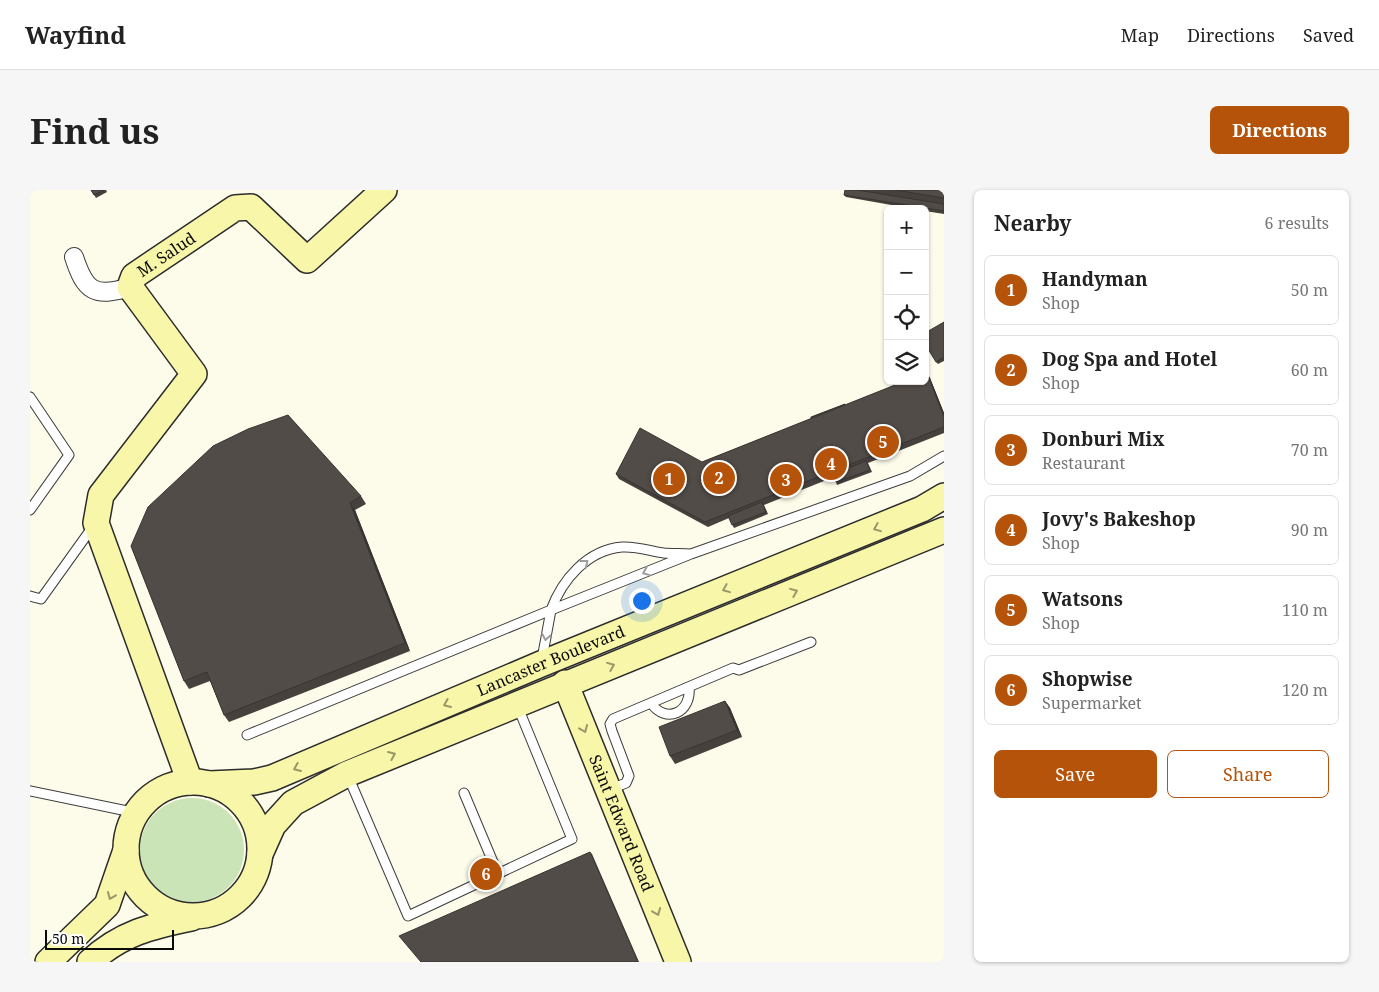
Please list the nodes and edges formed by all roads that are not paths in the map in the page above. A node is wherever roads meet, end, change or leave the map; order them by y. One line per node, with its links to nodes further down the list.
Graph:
1 (384, 190): 3 (main road, M. Salud)
2 (74, 257): 3 (street)
3 (130, 287): 8 (main road, M. Salud)
4 (30, 397): 7 (lane)
5 (944, 456): 10 (lane)
6 (944, 496): 14 (main road, Lancaster Boulevard, one-way to 14)
7 (30, 510)
8 (96, 523): 11 (lane); 21 (main road)
9 (944, 530): 15 (main road, Lancaster Boulevard, one-way to 9)
10 (691, 554): 12 (lane, one-way to 12); 12 (lane, one-way to 10)
11 (30, 596)
12 (551, 610): 14 (lane, one-way to 14); 19 (lane)
13 (811, 642): 16 (lane)
14 (542, 664): 21 (main road, Lancaster Boulevard, one-way to 21)
15 (566, 683): 17 (main road, Lancaster Boulevard); 22 (main road, Saint Edward Road, one-way to 22)
16 (689, 687): 18 (lane); 18 (lane)
17 (516, 703): 20 (main road, Lancaster Boulevard, one-way to 17); 28 (lane)
18 (651, 703): 22 (lane)
19 (247, 735)
20 (347, 774): 27 (main road, Lancaster Boulevard); 28 (lane)
21 (199, 783): 25 (main road); 27 (main road)
22 (608, 790): 32 (main road, Saint Edward Road, one-way to 32)
23 (30, 791): 25 (lane)
24 (464, 793): 28 (lane)
25 (137, 813): 26 (main road)
26 (126, 850): 29 (main road); 30 (main road, one-way to 30)
27 (260, 854): 29 (main road)
28 (498, 874)
29 (197, 917): 31 (main road)
30 (48, 962)
31 (90, 962)
32 (678, 962)

